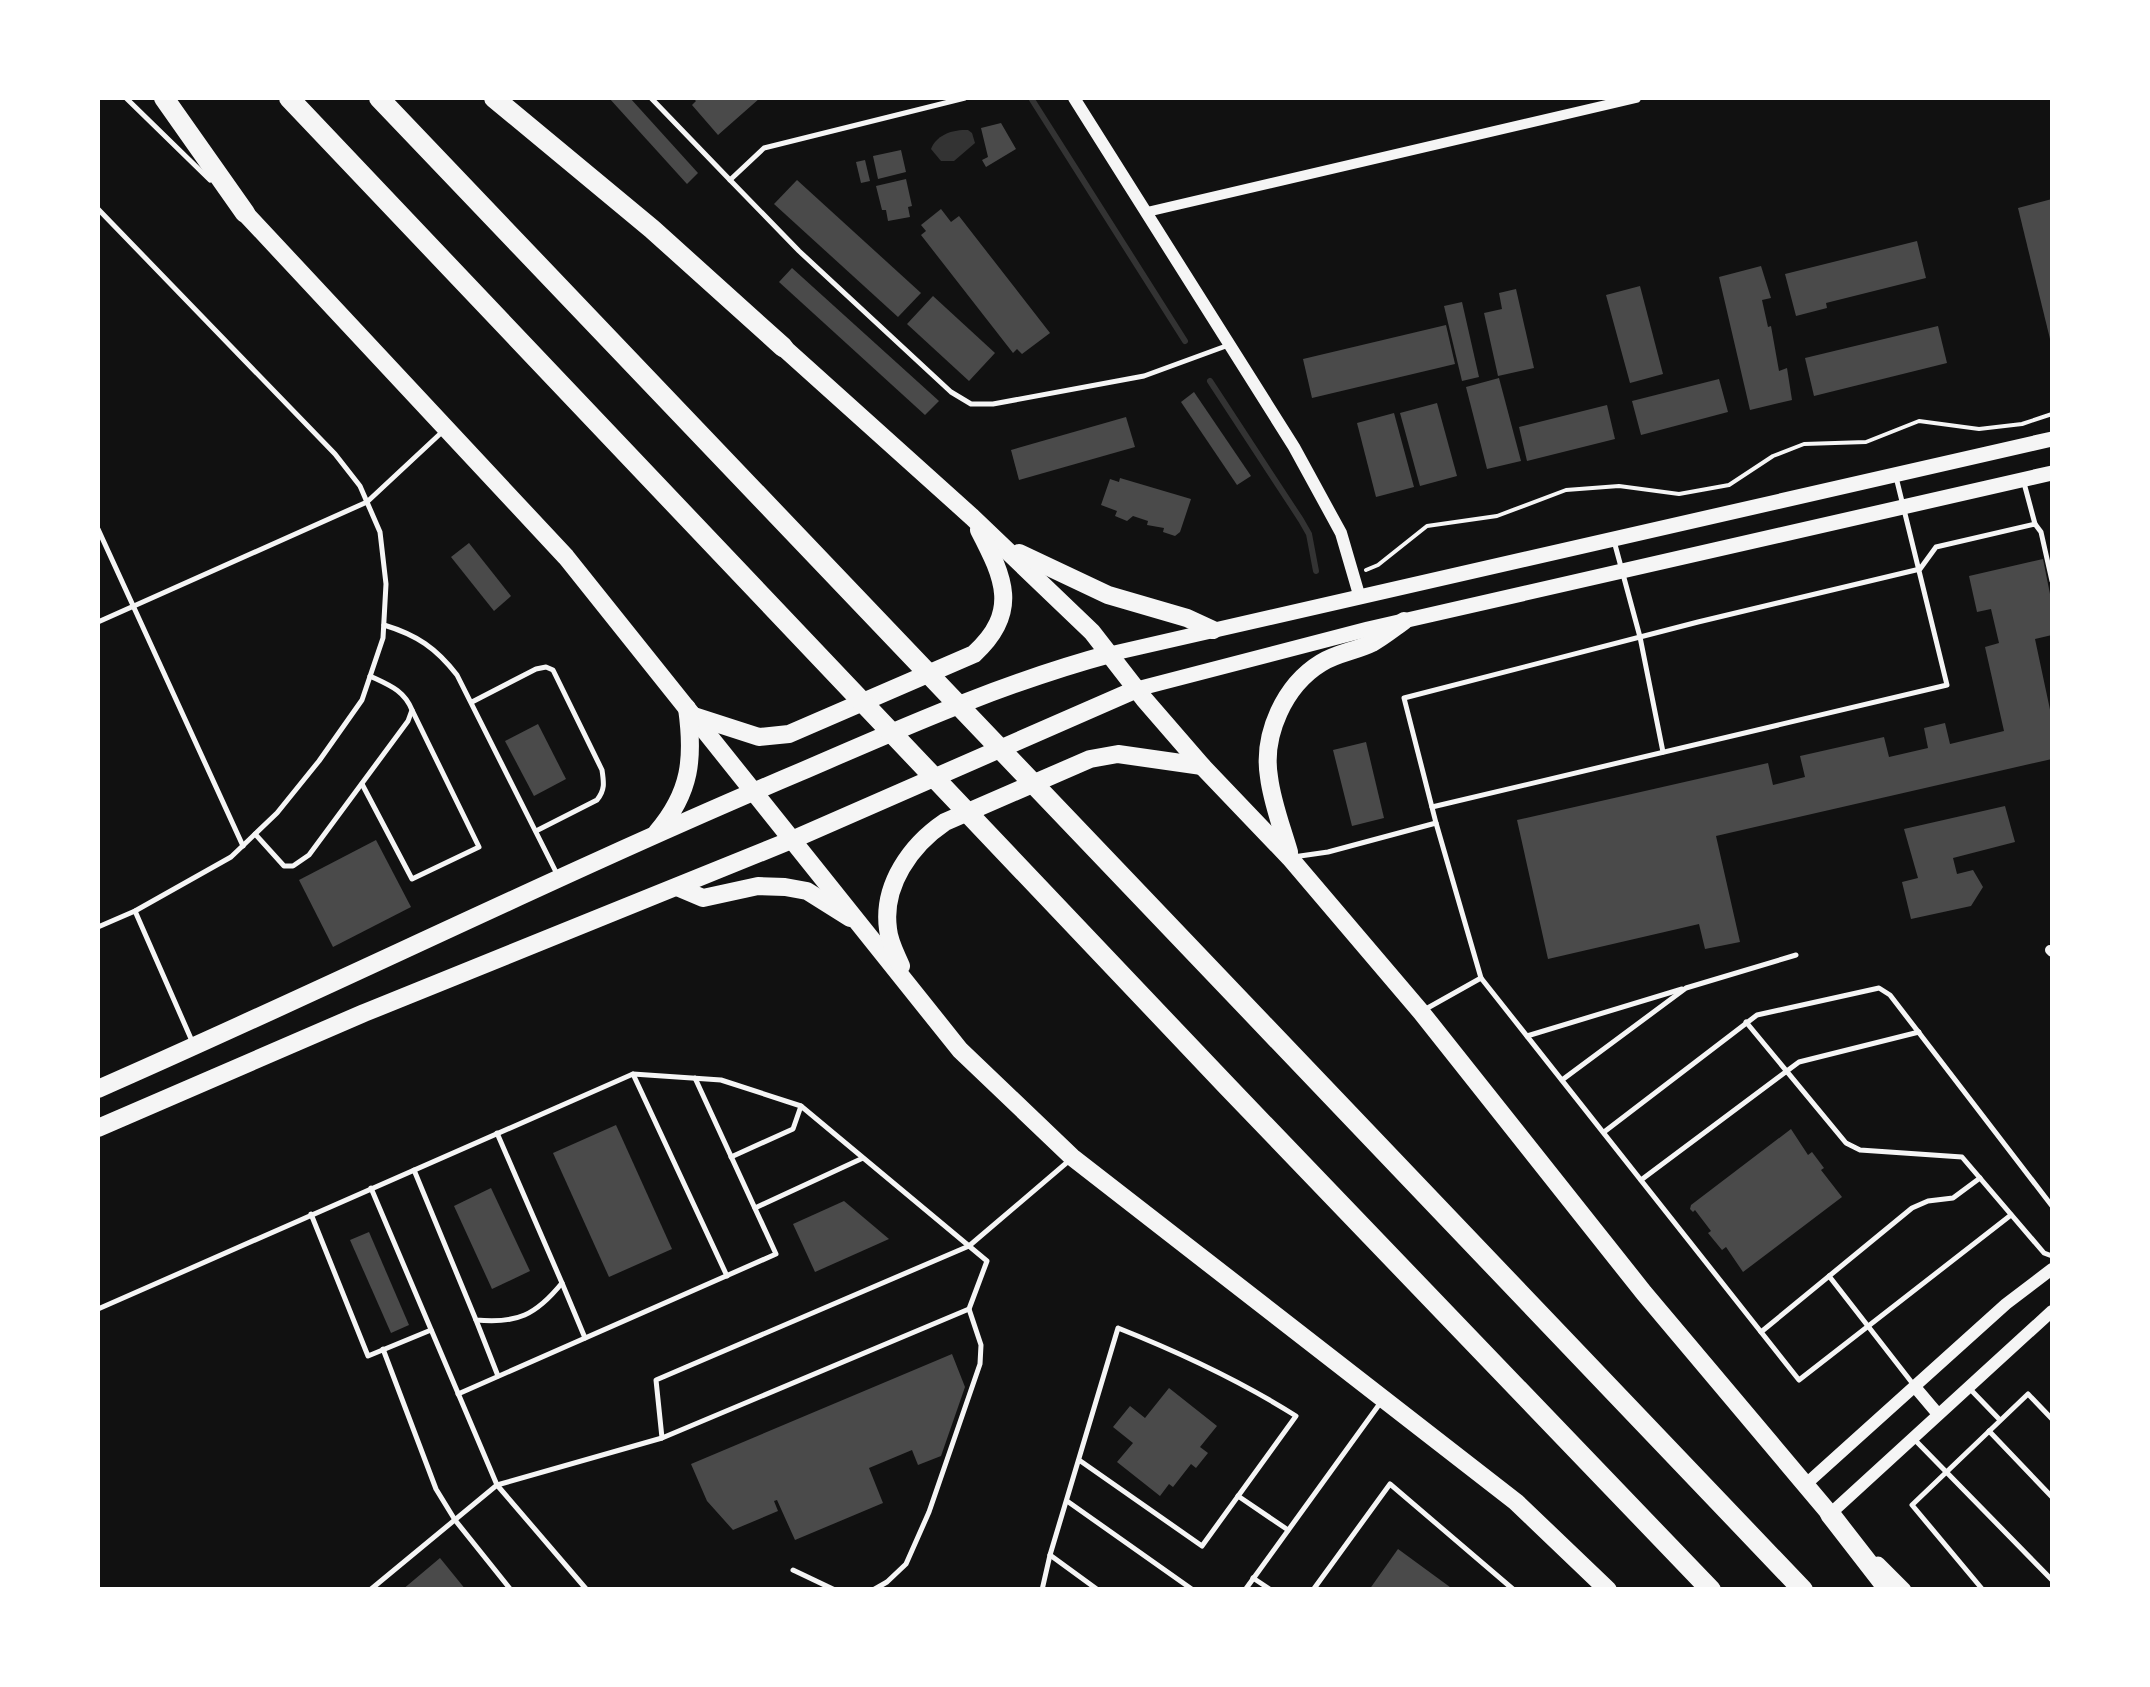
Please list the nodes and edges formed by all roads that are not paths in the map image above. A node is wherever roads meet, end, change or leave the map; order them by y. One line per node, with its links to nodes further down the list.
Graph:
1 (126, 98): 13 (lane)
2 (164, 98): 13 (highway)
3 (289, 98): 145 (highway)
4 (379, 98): 146 (highway)
5 (494, 98): 15 (highway)
6 (652, 98): 10 (lane)
7 (966, 98): 10 (lane)
8 (1074, 98): 12 (street)
9 (1636, 98): 12 (street)
10 (730, 180): 14 (lane)
11 (98, 209): 21 (lane)
12 (1148, 212): 14 (street)
13 (244, 213): 16 (main road)
14 (1230, 345): 31 (street)
15 (783, 347): 23 (main road)
16 (448, 428): 21 (lane); 43 (main road)
17 (2052, 439): 19 (main road)
18 (2052, 473): 20 (main road)
19 (1896, 474): 22 (lane); 26 (main road)
20 (2023, 479): 22 (main road); 24 (lane)
21 (367, 502): 32 (lane); 35 (lane)
22 (1903, 506): 28 (lane); 29 (main road)
23 (972, 517): 27 (main road); 43 (main road)
24 (2034, 524): 28 (lane); 30 (lane)
25 (98, 530): 32 (lane)
26 (1613, 538): 29 (lane); 31 (main road)
27 (1000, 544): 36 (main road); 38 (main road)
28 (1920, 569): 37 (lane); 44 (lane)
29 (1622, 570): 33 (main road); 37 (lane)
30 (2052, 581)
31 (1360, 598): 36 (main road)
32 (132, 608): 34 (lane); 54 (lane)
33 (1404, 621): 40 (main road); 55 (main road)
34 (98, 622)
35 (384, 625): 39 (lane); 41 (lane)
36 (1213, 630): 38 (main road)
37 (1640, 636): 44 (lane); 48 (lane)
38 (1110, 654): 40 (main road); 47 (main road)
39 (370, 676): 42 (lane); 51 (lane)
40 (1137, 689): 45 (main road); 53 (main road)
41 (471, 702): 50 (lane); 50 (lane)
42 (412, 710): 46 (lane); 46 (lane)
43 (690, 711): 47 (main road); 52 (main road)
44 (1663, 752): 48 (lane)
45 (1202, 766): 55 (main road); 63 (main road)
46 (362, 784): 51 (lane)
47 (754, 790): 52 (main road); 53 (main road)
48 (1432, 807): 49 (lane)
49 (1436, 824): 55 (lane); 62 (lane)
50 (536, 830): 56 (lane)
51 (255, 834): 54 (lane)
52 (654, 835): 56 (main road)
53 (794, 838): 57 (main road); 59 (main road)
54 (243, 846): 58 (lane)
55 (1290, 858): 65 (main road)
56 (559, 878): 69 (main road)
57 (677, 888): 59 (main road); 76 (main road)
58 (135, 911): 60 (lane); 69 (lane)
59 (860, 924): 63 (main road)
60 (98, 927)
61 (1796, 956): 64 (lane)
62 (1481, 978): 65 (lane); 68 (lane)
63 (910, 987): 80 (main road)
64 (1686, 988): 68 (lane); 73 (lane)
65 (1420, 1012): 119 (main road)
66 (1746, 1022): 67 (lane); 70 (lane); 78 (lane)
67 (1920, 1032): 70 (lane); 86 (lane)
68 (1527, 1036): 73 (lane)
69 (194, 1047): 74 (main road)
70 (1786, 1070): 83 (lane); 84 (lane)
71 (633, 1074): 72 (lane); 77 (lane); 93 (lane)
72 (696, 1078): 75 (lane); 79 (lane)
73 (1562, 1080): 78 (lane)
74 (98, 1089)
75 (801, 1106): 79 (lane); 81 (lane)
76 (98, 1128)
77 (497, 1133): 82 (lane); 95 (lane)
78 (1604, 1133): 84 (lane)
79 (731, 1157): 87 (lane)
80 (1072, 1157): 90 (lane); 109 (main road)
81 (863, 1158): 87 (lane); 90 (lane)
82 (414, 1170): 85 (lane); 99 (lane)
83 (1980, 1178): 89 (lane); 94 (lane)
84 (1641, 1180): 102 (lane)
85 (371, 1188): 88 (lane); 101 (lane)
86 (2052, 1206)
87 (755, 1208): 93 (lane)
88 (311, 1214): 96 (lane); 104 (lane)
89 (2011, 1215): 91 (lane); 100 (lane)
90 (969, 1246): 97 (lane); 115 (lane)
91 (2052, 1256)
92 (2052, 1269): 107 (street)
93 (727, 1276): 103 (lane)
94 (1829, 1276): 100 (lane); 102 (lane)
95 (562, 1283): 99 (lane); 103 (lane)
96 (98, 1309)
97 (968, 1309): 115 (lane); 135 (lane)
98 (2051, 1314): 106 (street)
99 (476, 1320): 105 (lane)
100 (1868, 1326): 102 (lane); 107 (lane)
101 (431, 1330): 104 (lane); 108 (lane)
102 (1761, 1332)
103 (586, 1338): 105 (lane)
104 (383, 1349): 124 (lane)
105 (498, 1376): 108 (lane)
106 (1968, 1386): 110 (street); 112 (lane)
107 (1916, 1387): 110 (street); 119 (street)
108 (458, 1394): 118 (lane)
109 (1384, 1397): 125 (lane); 144 (main road)
110 (1937, 1413): 114 (street)
111 (2052, 1419): 112 (lane)
112 (2000, 1420): 113 (lane)
113 (1989, 1430): 117 (lane); 121 (lane)
114 (1912, 1437): 117 (lane); 123 (street)
115 (662, 1438): 118 (lane)
116 (1079, 1460): 120 (lane); 120 (lane); 122 (lane)
117 (1946, 1472): 129 (lane); 149 (lane)
118 (498, 1485): 124 (lane); 133 (lane)
119 (1805, 1485): 123 (main road)
120 (1238, 1496): 125 (lane)
121 (2052, 1498)
122 (1067, 1501): 126 (lane); 138 (lane)
123 (1830, 1514): 147 (highway); 148 (main road)
124 (455, 1520): 131 (lane); 132 (lane)
125 (1288, 1530): 128 (lane)
126 (1050, 1556): 136 (lane); 137 (lane)
127 (793, 1570): 134 (lane)
128 (1253, 1578): 139 (lane); 140 (lane)
129 (2052, 1580)
130 (1504, 1581): 141 (lane); 142 (lane); 143 (lane)
131 (370, 1590)
132 (511, 1590)
133 (586, 1590)
134 (836, 1590)
135 (873, 1590)
136 (1042, 1590)
137 (1098, 1590)
138 (1193, 1590)
139 (1245, 1590)
140 (1271, 1590)
141 (1313, 1590)
142 (1498, 1590)
143 (1514, 1590)
144 (1608, 1590)
145 (1711, 1590)
146 (1802, 1590)
147 (1889, 1590)
148 (1904, 1590)
149 (1983, 1590)

